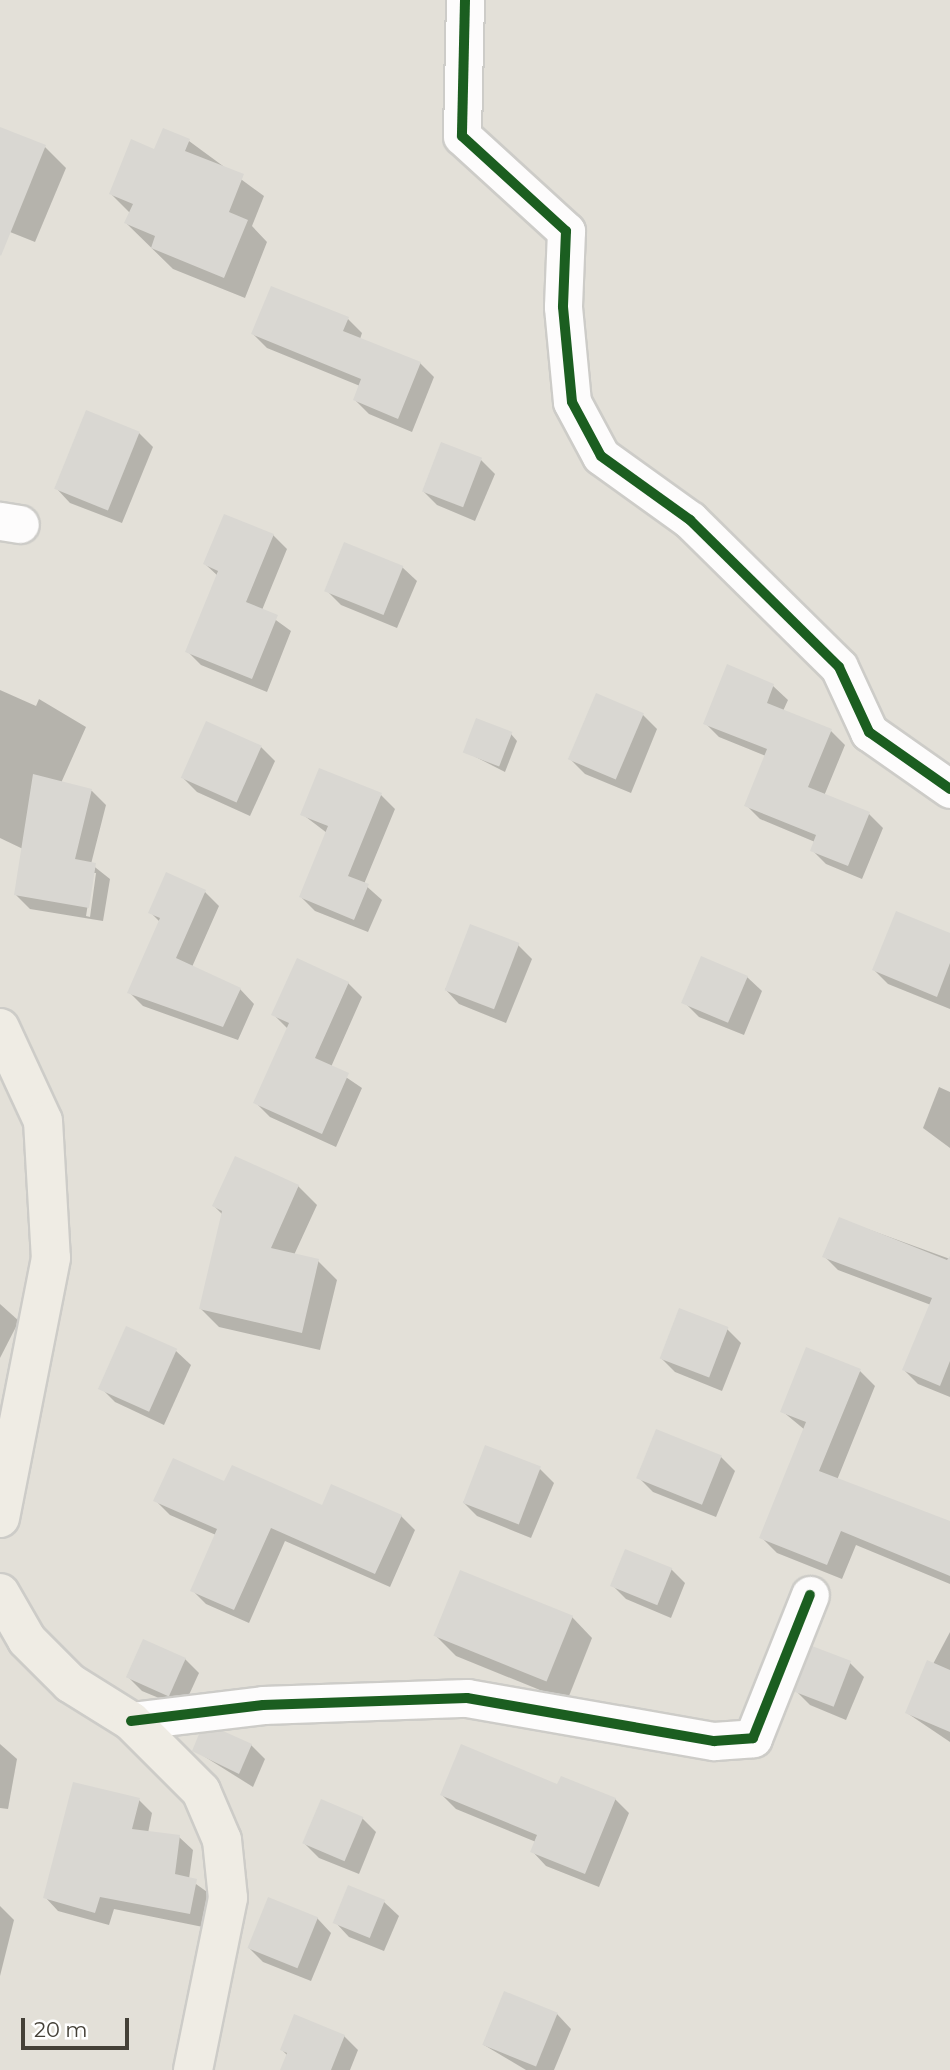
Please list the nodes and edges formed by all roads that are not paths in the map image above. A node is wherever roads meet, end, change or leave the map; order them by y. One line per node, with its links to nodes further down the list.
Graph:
1 (465, 0): 2 (street)
2 (950, 789)
3 (0, 1028): 4 (main road)
4 (0, 1518)
5 (0, 1593): 7 (main road)
6 (810, 1595): 7 (street)
7 (131, 1721): 8 (main road)
8 (193, 2070)

